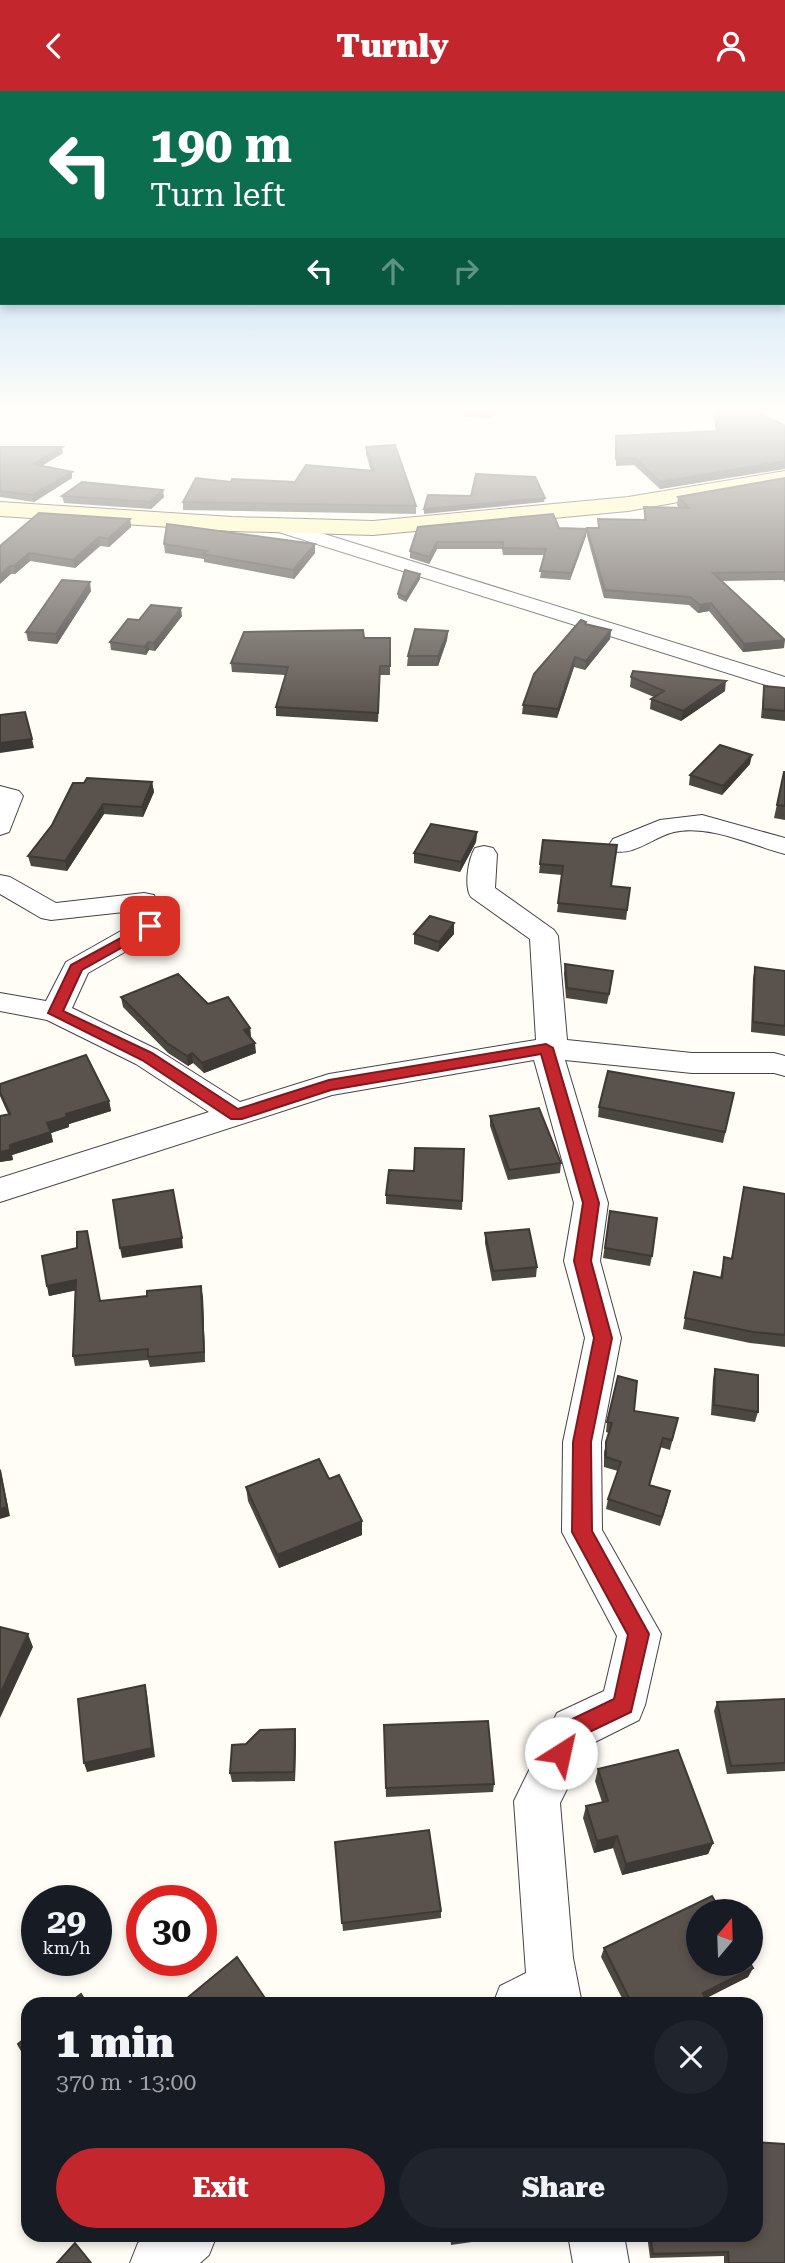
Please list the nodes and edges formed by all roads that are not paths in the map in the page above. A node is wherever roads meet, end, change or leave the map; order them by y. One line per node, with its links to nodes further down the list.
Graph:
1 (75, 513): 3 (main road)
2 (536, 513): 3 (main road)
3 (276, 525): 4 (street)
4 (785, 684)
5 (0, 794): 6 (street)
6 (0, 827)
7 (622, 845): 8 (street)
8 (785, 846)
9 (484, 854): 13 (street)
10 (0, 883): 12 (street)
11 (0, 1002): 12 (street)
12 (55, 1013): 15 (street)
13 (549, 1049): 14 (street); 15 (street); 17 (street)
14 (785, 1066)
15 (237, 1115): 16 (street)
16 (0, 1190)
17 (543, 1997)
18 (181, 2242): 20 (street)
19 (597, 2242): 21 (street)
20 (158, 2263)
21 (601, 2263)

